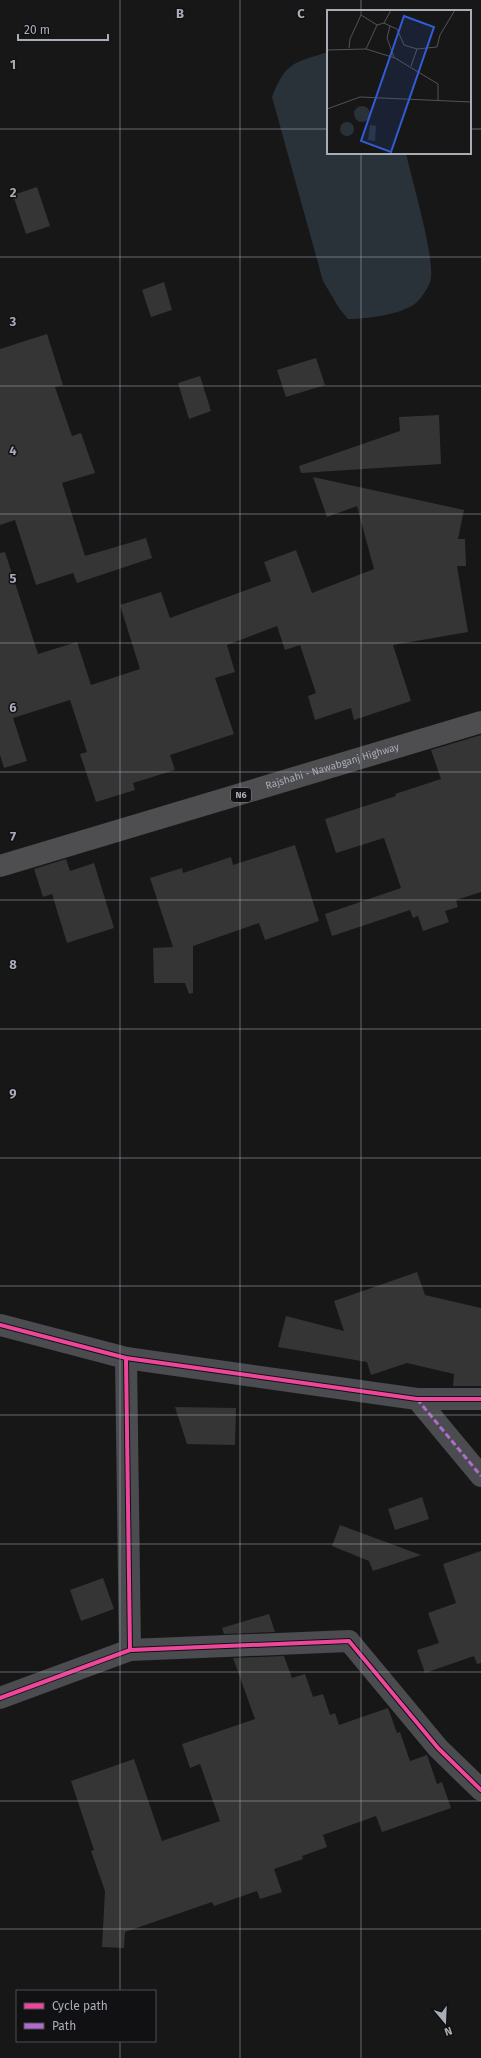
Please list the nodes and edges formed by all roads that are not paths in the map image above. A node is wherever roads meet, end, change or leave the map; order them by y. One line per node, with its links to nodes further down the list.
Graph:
1 (481, 722): 2 (highway, Rajshahi - Nawabganj Highway / N6)
2 (0, 866)
3 (0, 1326): 4 (street)
4 (126, 1358): 5 (street); 8 (street)
5 (418, 1399): 6 (street); 7 (street)
6 (481, 1399)
7 (481, 1476)
8 (130, 1650): 9 (street); 10 (street)
9 (0, 1698)
10 (481, 1790)

